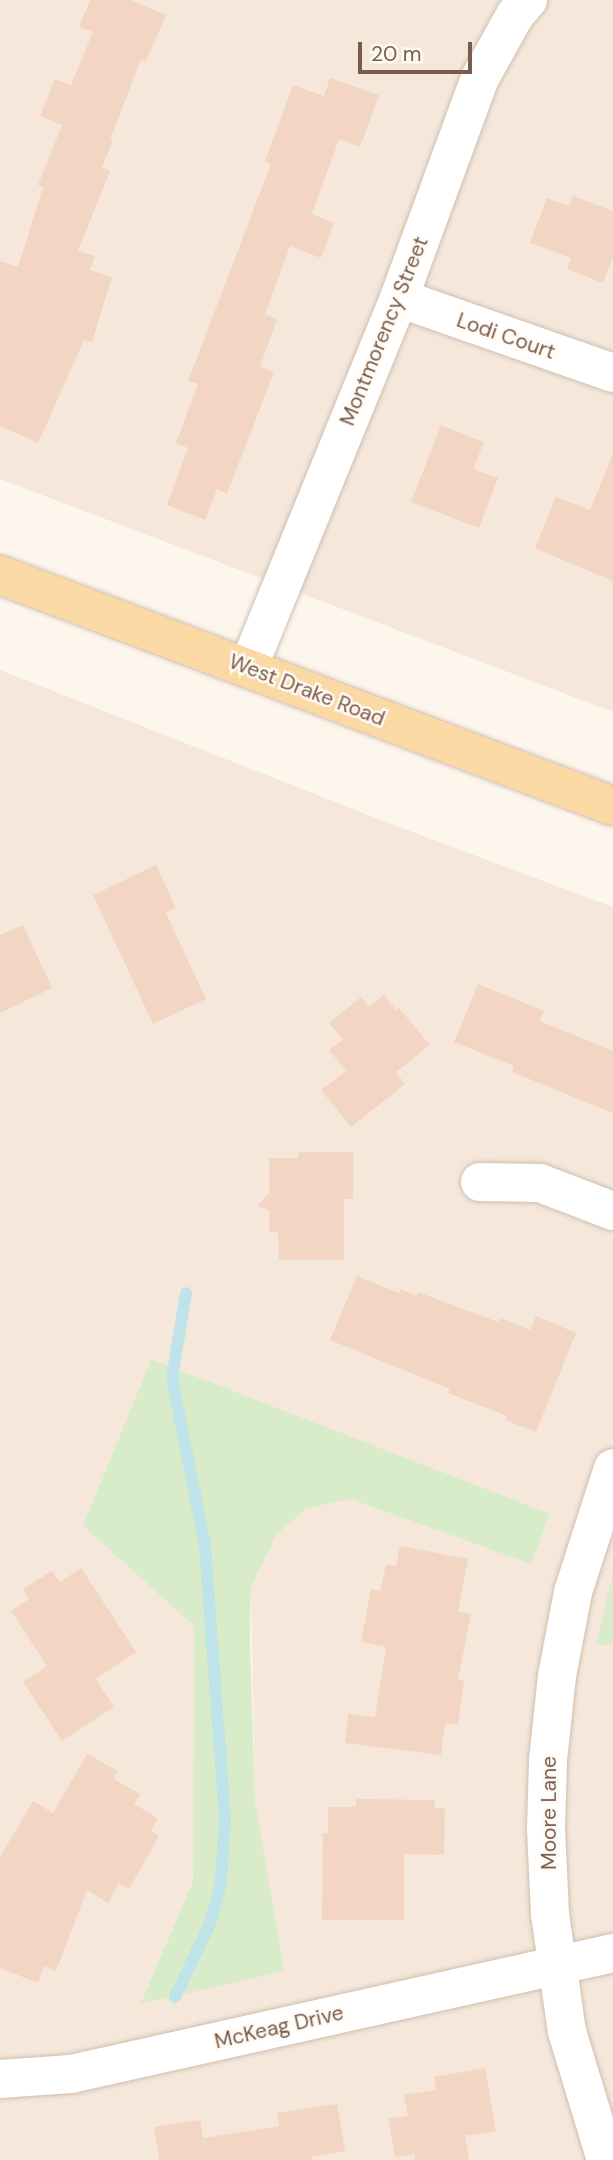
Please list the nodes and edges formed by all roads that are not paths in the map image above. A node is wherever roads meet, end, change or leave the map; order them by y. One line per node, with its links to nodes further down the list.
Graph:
1 (528, 0): 2 (street, Montmorency Street)
2 (399, 298): 3 (street, Lodi Court); 5 (street, Montmorency Street)
3 (613, 373)
4 (0, 575): 5 (main road, West Drake Road)
5 (248, 668): 6 (main road, West Drake Road)
6 (613, 806)
7 (480, 1182): 8 (street)
8 (613, 1211)
9 (613, 1468): 11 (street, Moore Lane)
10 (613, 1953): 11 (street, McKeag Drive)
11 (557, 1965): 12 (street, McKeag Drive); 13 (street, Moore Lane)
12 (0, 2079)
13 (606, 2160)

